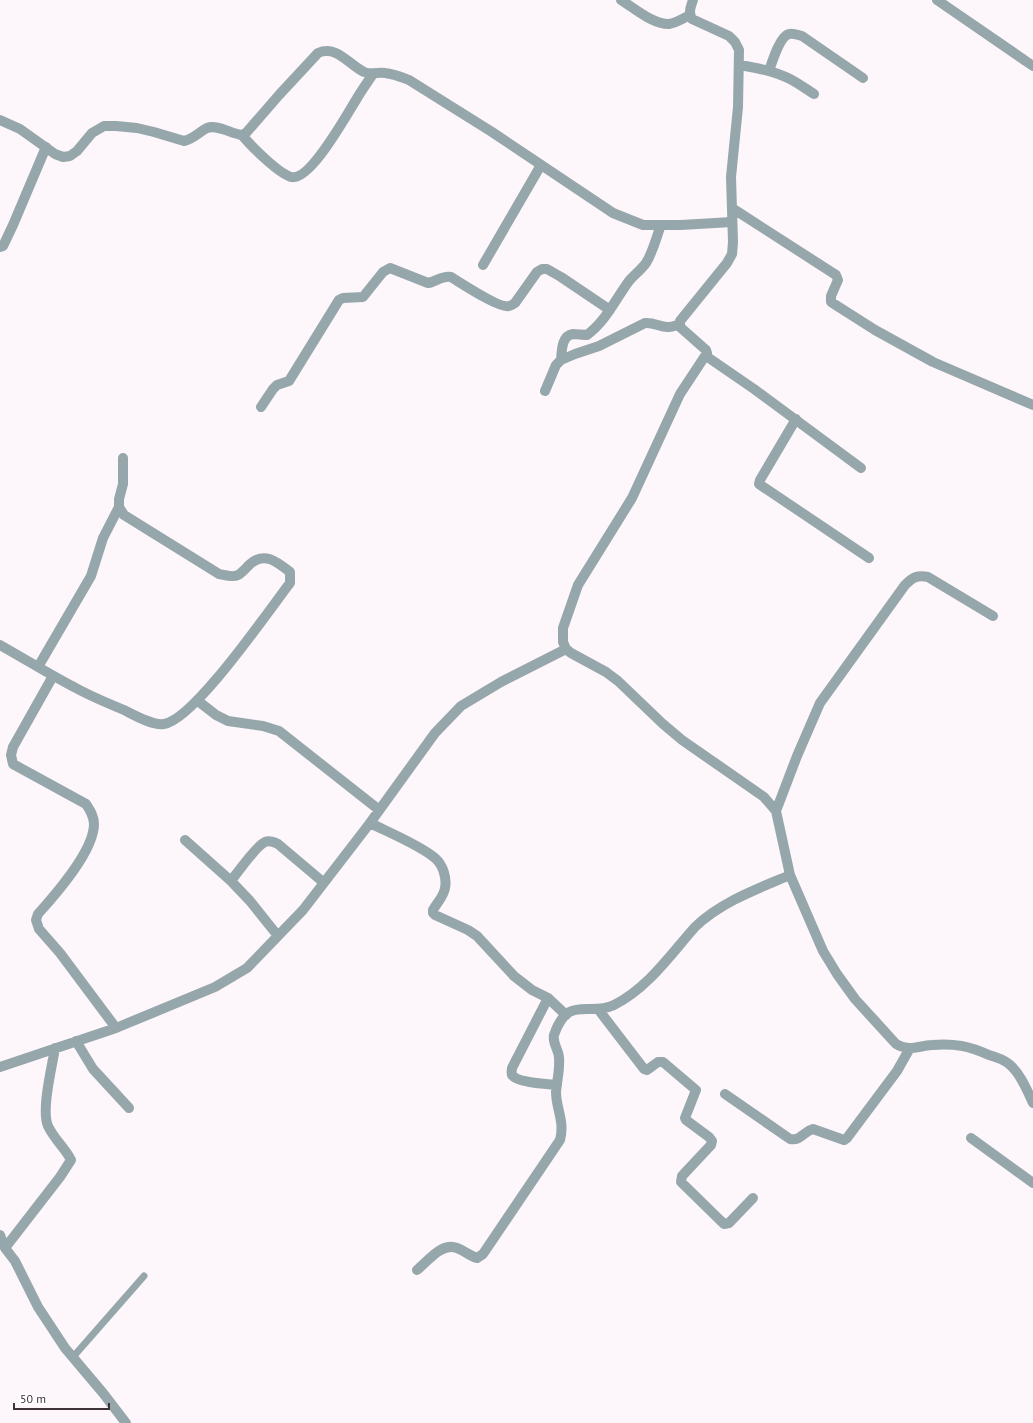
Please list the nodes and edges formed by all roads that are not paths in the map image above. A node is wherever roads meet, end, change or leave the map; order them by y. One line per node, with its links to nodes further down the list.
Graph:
1 (620, 0): 4 (street)
2 (693, 0): 4 (street)
3 (937, 0): 6 (street)
4 (690, 16): 5 (street)
5 (740, 65): 7 (street); 15 (street)
6 (1033, 66)
7 (769, 71): 9 (street); 10 (street)
8 (373, 74): 12 (street); 12 (street); 14 (street)
9 (863, 78)
10 (814, 94)
11 (0, 120): 13 (street)
12 (242, 135): 13 (street)
13 (46, 147): 18 (street)
14 (542, 165): 17 (street); 19 (street)
15 (732, 208): 16 (street); 25 (street)
16 (732, 222): 17 (street); 21 (street)
17 (660, 225): 20 (street)
18 (0, 248)
19 (483, 265)
20 (610, 310): 23 (street); 26 (street)
21 (680, 324): 22 (street); 23 (street)
22 (706, 356): 27 (street); 34 (street)
23 (561, 360): 24 (street)
24 (545, 391)
25 (1033, 404)
26 (261, 407)
27 (796, 419): 29 (street); 31 (street)
28 (123, 458): 30 (street)
29 (862, 468)
30 (119, 507): 35 (street); 37 (street)
31 (869, 558)
32 (993, 616): 39 (street)
33 (0, 645): 35 (street)
34 (566, 649): 38 (street); 39 (street)
35 (38, 667): 36 (street)
36 (53, 676): 37 (street); 49 (street)
37 (198, 700): 38 (street)
38 (378, 809): 40 (street)
39 (776, 811): 42 (street)
40 (370, 823): 44 (street); 46 (street)
41 (185, 840): 43 (street)
42 (790, 874): 47 (street); 52 (street)
43 (231, 881): 44 (street); 45 (street)
44 (324, 882): 45 (street)
45 (278, 936): 49 (street)
46 (548, 998): 48 (street); 54 (street)
47 (598, 1009): 48 (street); 60 (street)
48 (566, 1015): 54 (street)
49 (116, 1028): 50 (street)
50 (76, 1041): 51 (street); 57 (street)
51 (55, 1048): 53 (street); 62 (street)
52 (910, 1048): 55 (street); 56 (street)
53 (0, 1067)
54 (557, 1085): 63 (street)
55 (725, 1094)
56 (1033, 1103)
57 (129, 1108)
58 (971, 1138): 59 (street)
59 (1033, 1183)
60 (753, 1198)
61 (0, 1235): 62 (street)
62 (5, 1248): 65 (street)
63 (417, 1270)
64 (144, 1276): 65 (lane)
65 (73, 1357): 66 (street)
66 (126, 1423)

